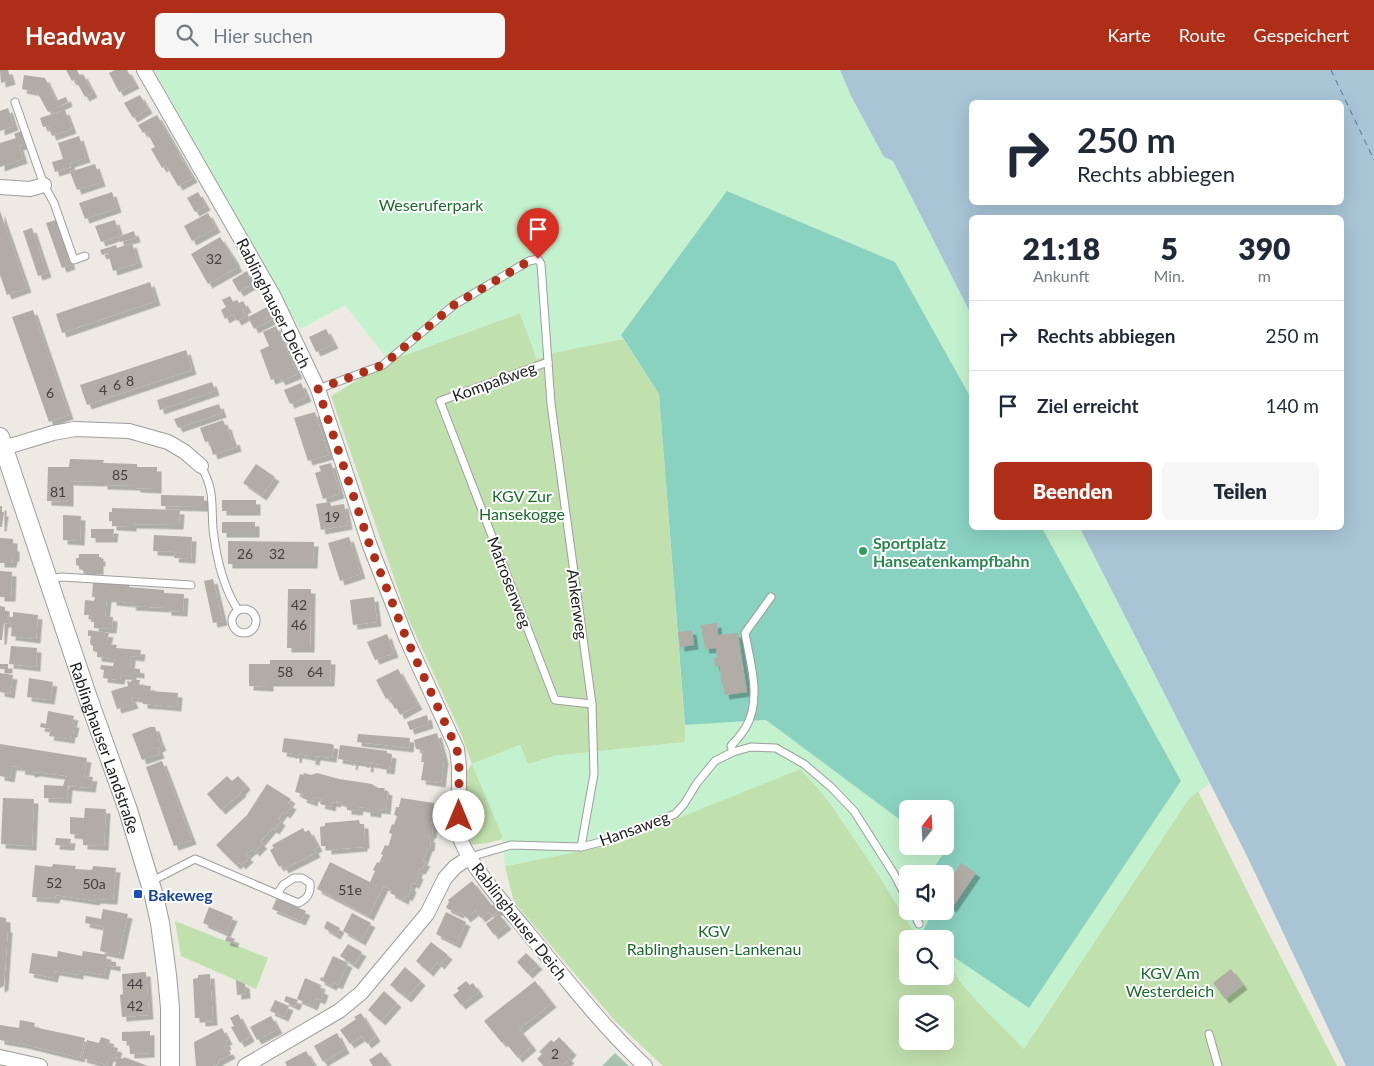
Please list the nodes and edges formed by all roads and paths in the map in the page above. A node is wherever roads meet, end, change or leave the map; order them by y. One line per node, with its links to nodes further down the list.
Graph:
1 (144, 70): 7 (street, Rablinghauser Deich)
2 (15, 102): 3 (lane)
3 (44, 185): 4 (street); 5 (lane)
4 (0, 187)
5 (85, 256)
6 (548, 362): 7 (lane, Ankerweg); 8 (lane, Kompaßweg); 15 (lane, Ankerweg)
7 (318, 389): 18 (street, Rablinghauser Deich)
8 (440, 401): 15 (lane, Matrosenweg)
9 (1, 445): 10 (street); 11 (street, Rablinghauser Landstraße)
10 (201, 466): 14 (lane)
11 (48, 579): 12 (lane); 19 (street, Rablinghauser Landstraße)
12 (191, 585)
13 (770, 597): 16 (lane)
14 (238, 610)
15 (592, 704): 17 (lane, Ankerweg)
16 (733, 752): 17 (lane, Hansaweg); 20 (lane, Hansaweg)
17 (581, 847): 18 (lane, Hansaweg)
18 (470, 857): 28 (street); 29 (street, Rablinghauser Deich)
19 (150, 882): 21 (lane); 27 (street, Rablinghauser Landstraße)
20 (899, 884)
21 (278, 894): 21 (lane)
22 (917, 920): 23 (lane)
23 (919, 924)
24 (1209, 1034): 30 (lane)
25 (0, 1057): 26 (street)
26 (40, 1066)
27 (170, 1066)
28 (245, 1066)
29 (645, 1066)
30 (1218, 1066)

